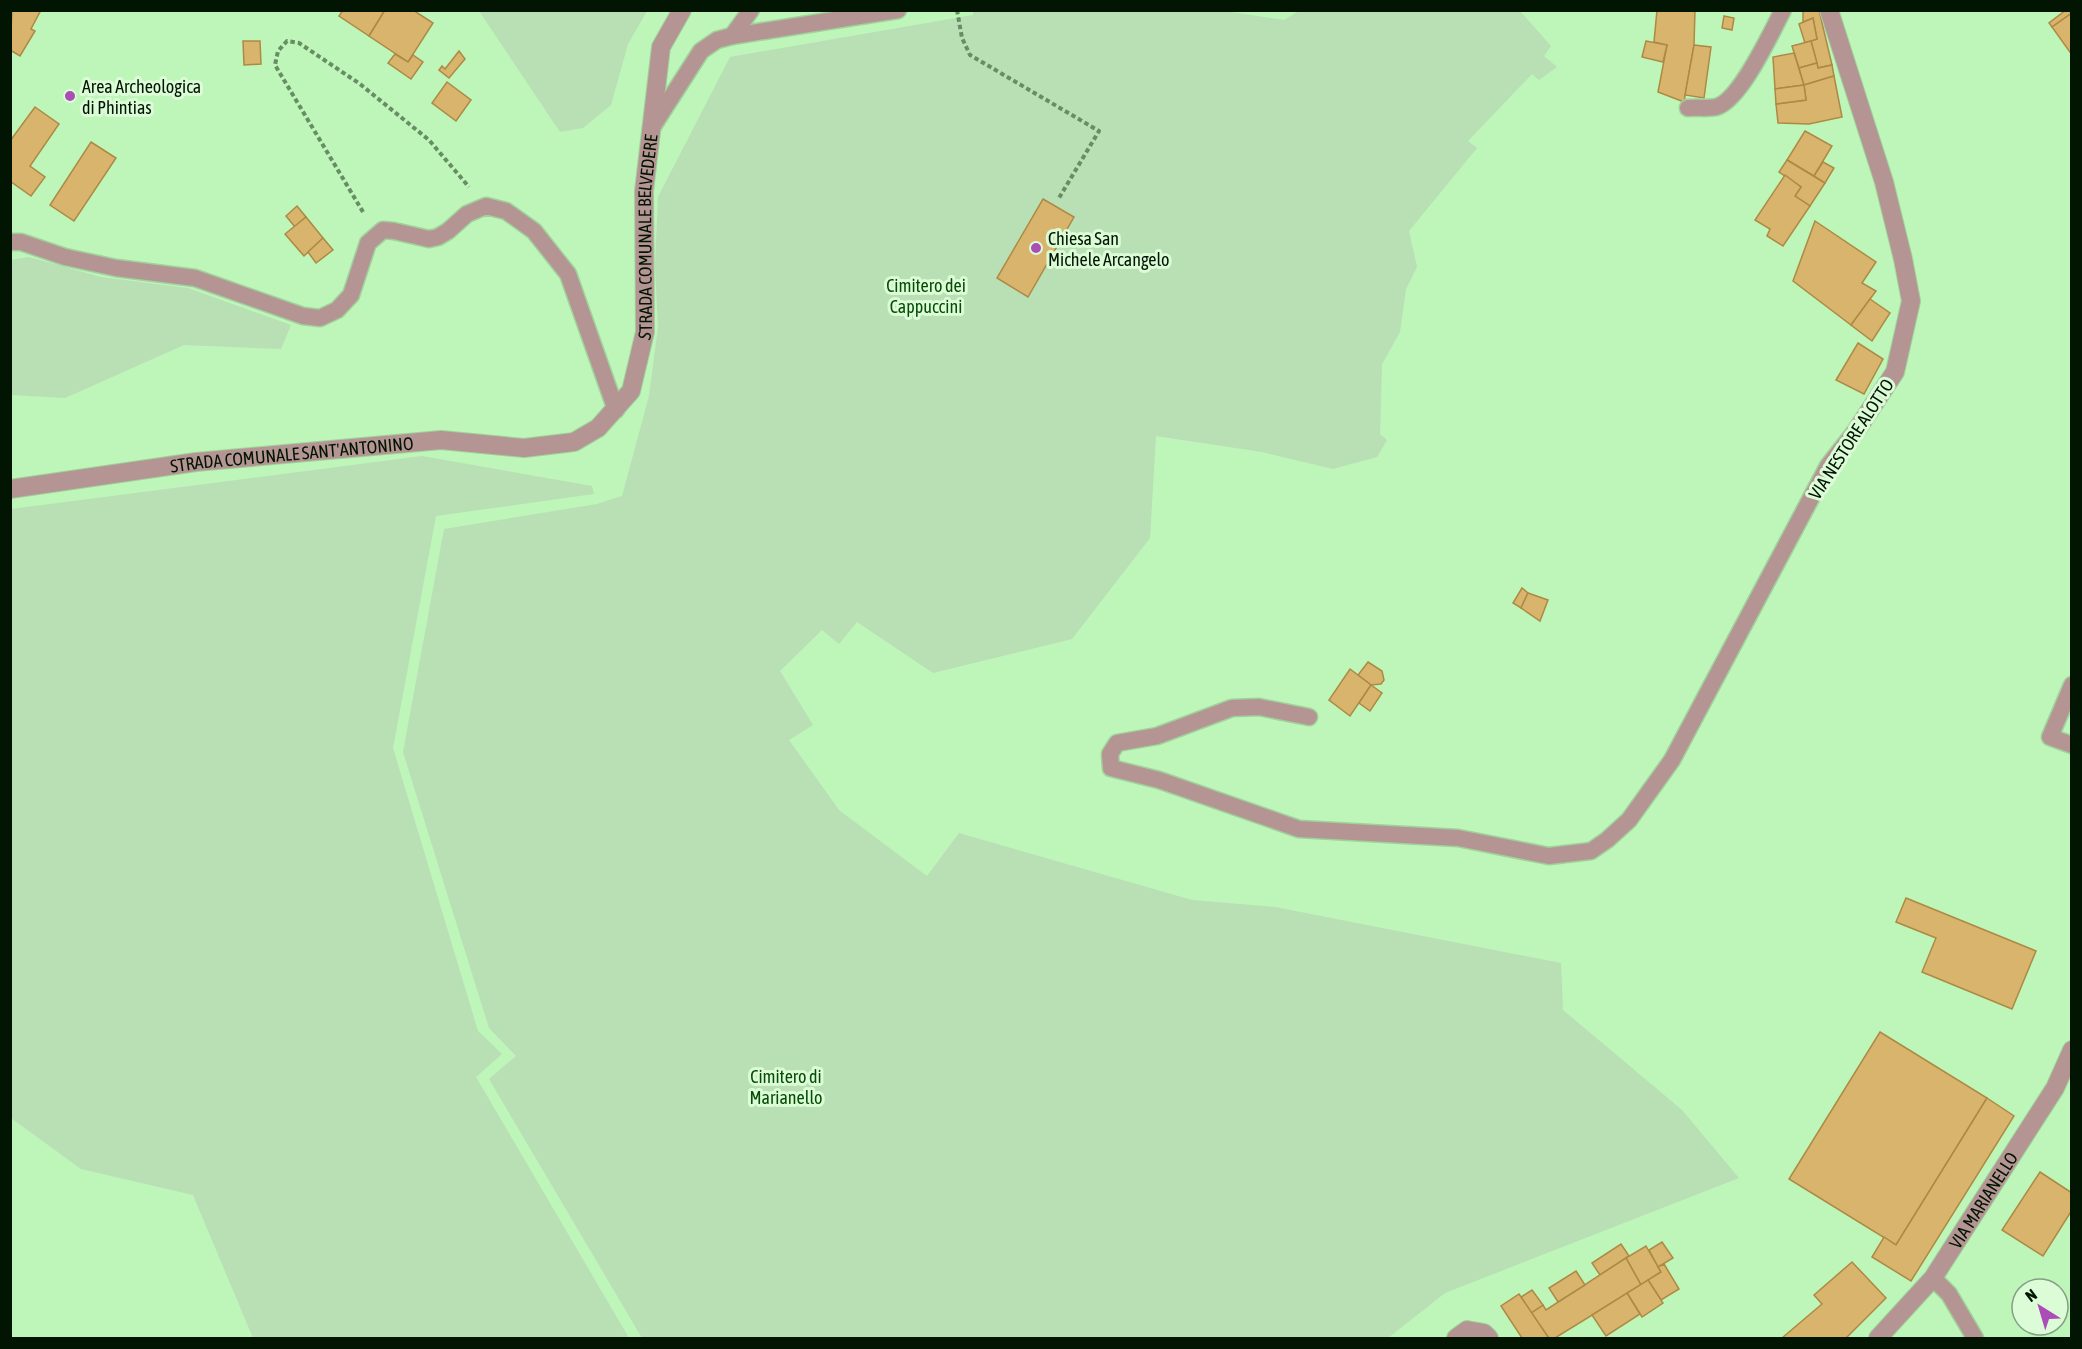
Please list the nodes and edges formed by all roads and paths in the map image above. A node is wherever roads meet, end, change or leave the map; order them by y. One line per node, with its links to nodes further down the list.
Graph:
1 (682, 10): 9 (street, STRADA COMUNALE BELVEDERE)
2 (751, 10): 7 (lane)
3 (898, 10): 7 (lane)
4 (957, 10): 10 (path)
5 (1783, 10): 8 (lane)
6 (1828, 10): 15 (street, VIA NESTORE ALOTTO)
7 (732, 36): 9 (lane)
8 (1688, 108)
9 (651, 129): 14 (street, STRADA COMUNALE BELVEDERE)
10 (1059, 198)
11 (486, 206): 12 (lane); 12 (path); 14 (lane)
12 (376, 235): 13 (lane)
13 (10, 242)
14 (616, 410): 16 (street, STRADA COMUNALE BELVEDERE)
15 (1858, 428): 19 (lane, VIA NESTORE ALOTTO)
16 (574, 442): 17 (street, STRADA COMUNALE SANT'ANTONINO)
17 (10, 489)
18 (2072, 685): 20 (lane)
19 (1309, 717)
20 (2072, 745)
21 (2072, 1050): 22 (street, VIA MARIANELLO)
22 (1933, 1278): 25 (street, VIA MARIANELLO); 26 (lane)
23 (1456, 1338): 24 (street)
24 (1489, 1338)
25 (1878, 1338)
26 (1976, 1338)

